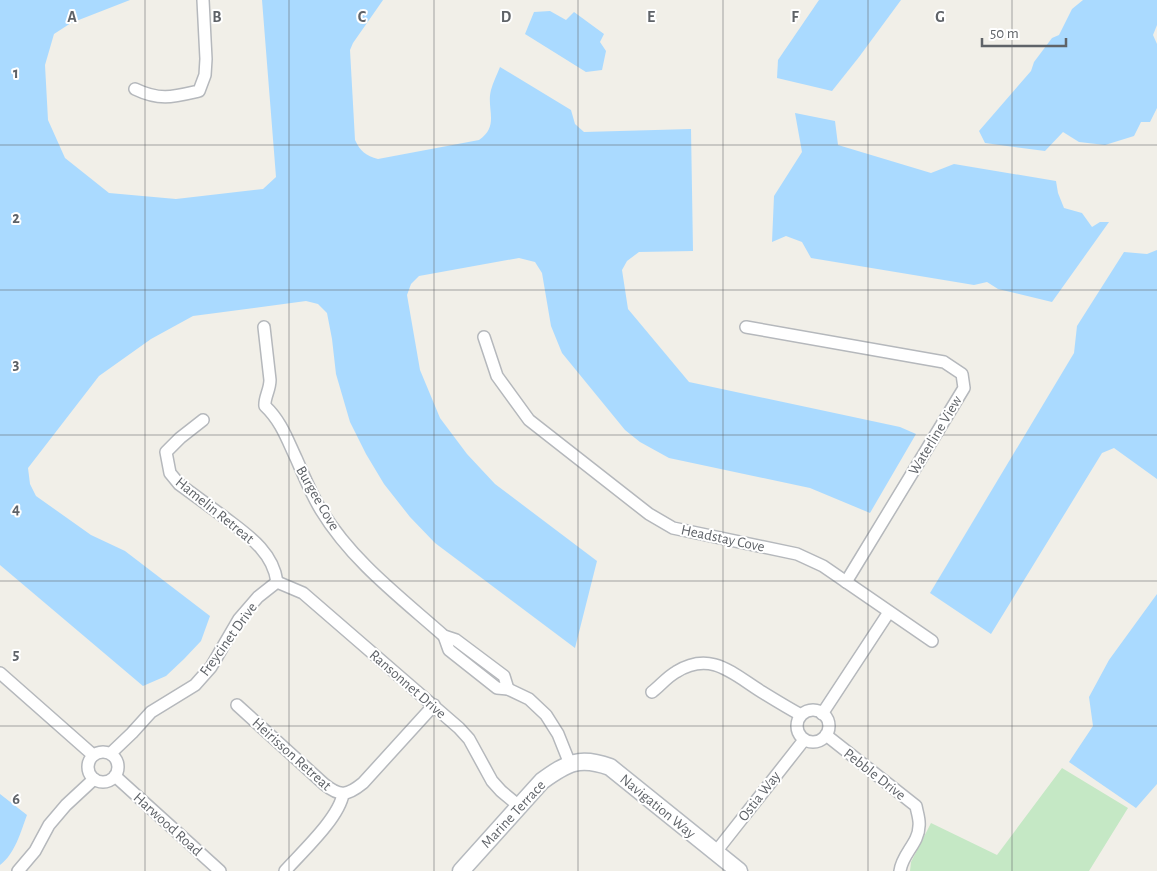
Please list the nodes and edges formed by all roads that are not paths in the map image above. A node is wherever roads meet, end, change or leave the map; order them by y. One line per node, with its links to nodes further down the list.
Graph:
1 (203, 0): 2 (street)
2 (136, 89)
3 (264, 327): 21 (street, Burgee Cove)
4 (746, 327): 8 (street, Waterline View)
5 (484, 337): 8 (street, Headstay Cove)
6 (203, 420): 7 (street, Hamelin Retreat)
7 (276, 582): 14 (street, Ransonnet Drive); 19 (street, Freycinet Drive)
8 (846, 582): 9 (street, Headstay Cove)
9 (889, 612): 10 (street, Headstay Cove); 15 (street)
10 (932, 640)
11 (0, 673): 20 (street)
12 (652, 692): 16 (street)
13 (237, 705): 24 (street, Heirisson Retreat)
14 (434, 705): 24 (street, Heirisson Retreat); 25 (street, Ransonnet Drive)
15 (822, 714): 16 (street); 17 (street)
16 (801, 715): 18 (street)
17 (826, 735): 18 (street); 32 (street, Pebble Drive)
18 (804, 740): 26 (street, Ostia Way)
19 (111, 753): 20 (street); 22 (street)
20 (93, 755): 23 (street)
21 (570, 764): 25 (street, Marine Terrace); 26 (street, Navigation Way)
22 (115, 776): 23 (street); 28 (street, Harwood Road)
23 (94, 779): 27 (street)
24 (343, 794): 29 (street)
25 (518, 806): 30 (street, Marine Terrace)
26 (715, 853): 31 (street, Navigation Way)
27 (18, 871)
28 (220, 871)
29 (285, 871)
30 (462, 871)
31 (738, 871)
32 (900, 871)

